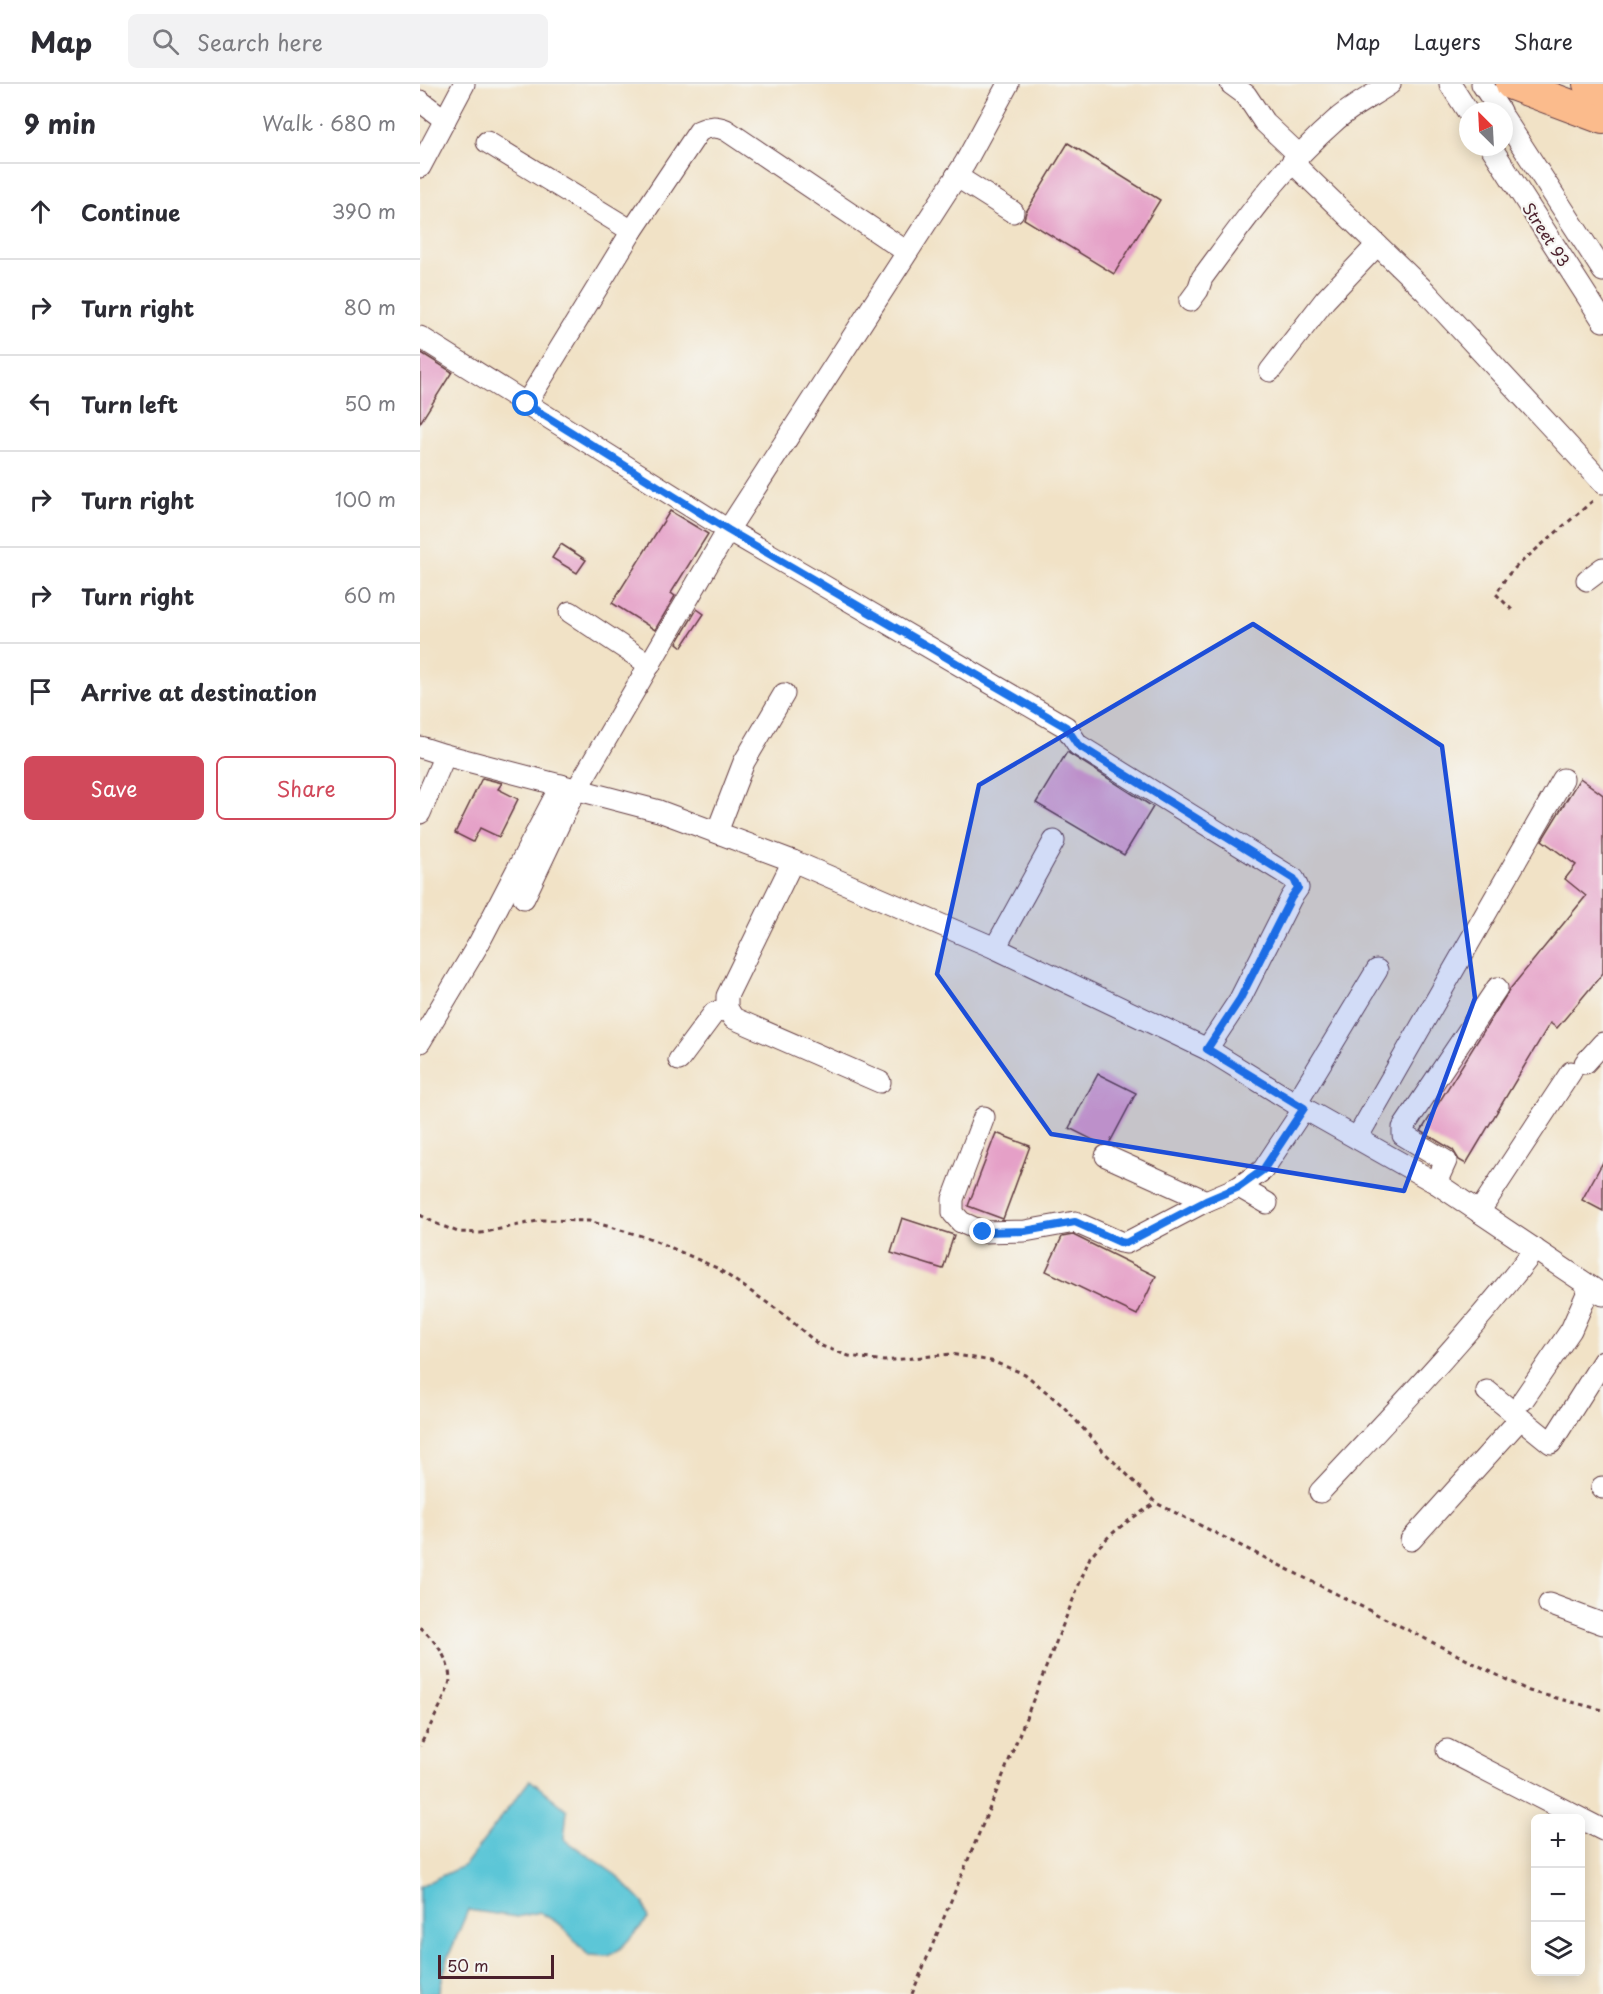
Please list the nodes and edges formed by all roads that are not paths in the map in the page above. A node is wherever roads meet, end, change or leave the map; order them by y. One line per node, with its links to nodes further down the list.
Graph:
1 (464, 84): 15 (street)
2 (1008, 84): 21 (street)
3 (1231, 84): 19 (street)
4 (1390, 84): 19 (street)
5 (1450, 84): 11 (street)
6 (1482, 84): 12 (street)
7 (1589, 84): 9 (highway)
8 (1520, 87): 13 (street); 14 (highway)
9 (1603, 89)
10 (420, 101): 15 (street)
11 (1462, 102)
12 (1495, 102)
13 (1506, 102)
14 (1603, 118)
15 (445, 120): 20 (street)
16 (1513, 132): 26 (street, Street 93)
17 (487, 142): 23 (street)
18 (1497, 156): 28 (street, Street 93)
19 (1295, 158): 24 (street); 27 (street)
20 (420, 167)
21 (956, 176): 22 (street); 25 (street)
22 (1013, 212)
23 (632, 231): 25 (street); 31 (street)
24 (1377, 245): 30 (street); 32 (street)
25 (907, 252): 33 (street)
26 (1603, 271)
27 (1190, 301)
28 (1603, 321)
29 (420, 338): 31 (street)
30 (1270, 371)
31 (526, 404): 33 (street)
32 (1603, 483)
33 (728, 530): 35 (street); 52 (street)
34 (570, 612): 35 (street)
35 (650, 665): 40 (street)
36 (784, 694): 42 (street)
37 (420, 747): 38 (street)
38 (445, 755): 40 (street); 41 (street)
39 (1563, 779): 57 (street)
40 (569, 787): 42 (street); 45 (street); 50 (street)
41 (420, 813)
42 (717, 832): 44 (street)
43 (1054, 841): 46 (street)
44 (793, 861): 46 (street); 49 (street)
45 (524, 898)
46 (994, 948): 52 (street)
47 (1377, 970): 55 (street)
48 (1497, 988): 59 (street)
49 (727, 1008): 53 (street); 54 (street)
50 (420, 1042)
51 (1603, 1043): 63 (street)
52 (1207, 1049): 55 (street)
53 (679, 1060)
54 (880, 1082)
55 (1300, 1106): 57 (street); 60 (street)
56 (984, 1117): 61 (street)
57 (1358, 1138): 59 (street)
58 (1106, 1156): 61 (street)
59 (1436, 1183): 63 (street)
60 (1239, 1187): 61 (street); 62 (street)
61 (1206, 1201)
62 (1267, 1203)
63 (1479, 1212): 64 (street)
64 (1534, 1249): 65 (street); 69 (street)
65 (1597, 1291): 68 (street)
66 (1603, 1361): 68 (street)
67 (1487, 1391): 68 (street)
68 (1522, 1409): 70 (street)
69 (1320, 1492)
70 (1411, 1540)
71 (1549, 1604): 72 (street)
72 (1603, 1624)
73 (1447, 1750): 74 (street)
74 (1603, 1830)

